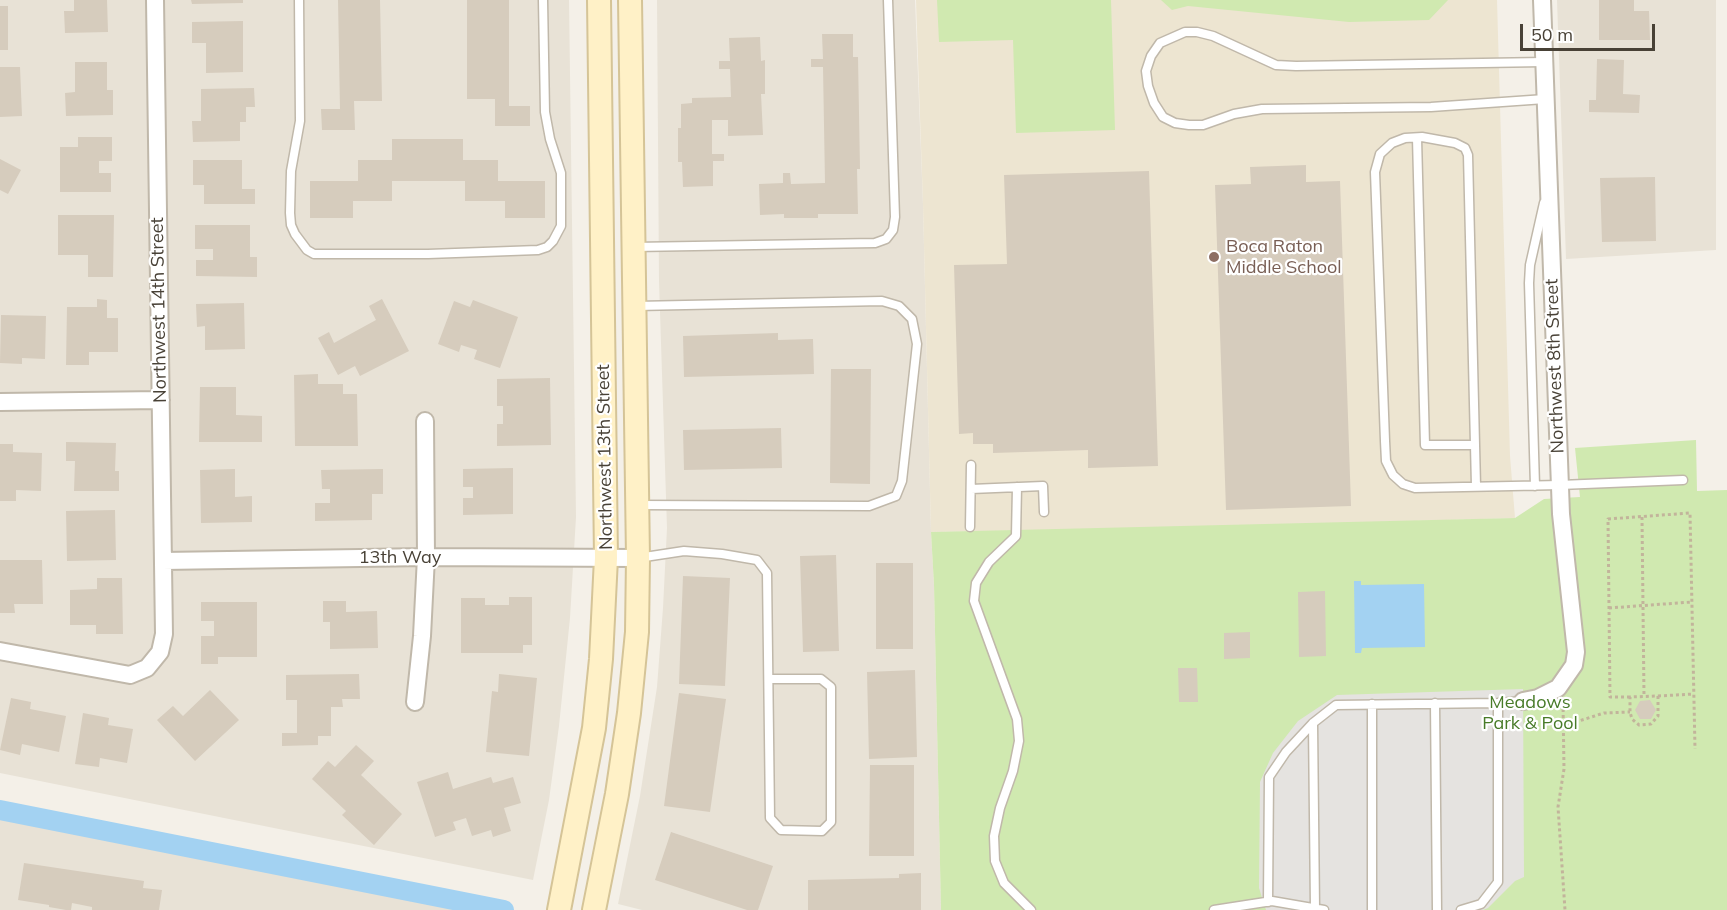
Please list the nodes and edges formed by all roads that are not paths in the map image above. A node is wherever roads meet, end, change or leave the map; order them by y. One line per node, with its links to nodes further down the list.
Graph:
1 (155, 0): 14 (street, Northwest 14th Street)
2 (299, 0): 3 (lane)
3 (543, 0)
4 (599, 0): 29 (street, Northwest 13th Street)
5 (630, 0): 12 (street, Northwest 13th Street)
6 (888, 0): 12 (lane)
7 (1542, 0): 8 (street, Northwest 8th Street)
8 (1544, 62): 9 (street, Northwest 8th Street); 9 (lane)
9 (1545, 99): 11 (street, Northwest 8th Street)
10 (1417, 138): 17 (lane); 17 (lane); 21 (lane)
11 (1548, 186): 20 (street, Northwest 8th Street); 22 (lane)
12 (633, 247): 13 (street, Northwest 13th Street)
13 (635, 306): 25 (street, Northwest 13th Street); 25 (lane)
14 (161, 400): 15 (street); 31 (street, Northwest 14th Street)
15 (0, 402)
16 (425, 421): 28 (street)
17 (1475, 445): 21 (lane)
18 (970, 465): 24 (lane)
19 (1683, 480): 20 (lane)
20 (1560, 485): 22 (lane); 34 (street, Northwest 8th Street)
21 (1476, 486): 22 (lane)
22 (1535, 486)
23 (1017, 487): 24 (lane); 26 (lane); 44 (lane)
24 (970, 489): 27 (lane)
25 (637, 505): 30 (street, Northwest 13th Street)
26 (1044, 512)
27 (970, 527)
28 (426, 557): 29 (street, 13th Way); 31 (street, 13th Way); 35 (street)
29 (606, 558): 30 (street, 13th Way); 40 (street, Northwest 13th Street)
30 (638, 558): 33 (lane); 43 (street, Northwest 13th Street)
31 (163, 561): 32 (street, Northwest 14th Street)
32 (0, 651)
33 (769, 679): 33 (lane)
34 (1523, 701): 36 (lane)
35 (415, 702)
36 (1498, 703): 38 (lane); 48 (lane)
37 (1372, 704): 38 (lane); 39 (lane); 46 (lane)
38 (1435, 704): 47 (lane)
39 (1313, 723): 41 (lane); 42 (lane)
40 (561, 900)
41 (1268, 902): 42 (lane); 45 (lane)
42 (1319, 909)
43 (594, 910)
44 (1031, 910)
45 (1214, 910)
46 (1372, 910)
47 (1437, 910)
48 (1461, 910)

